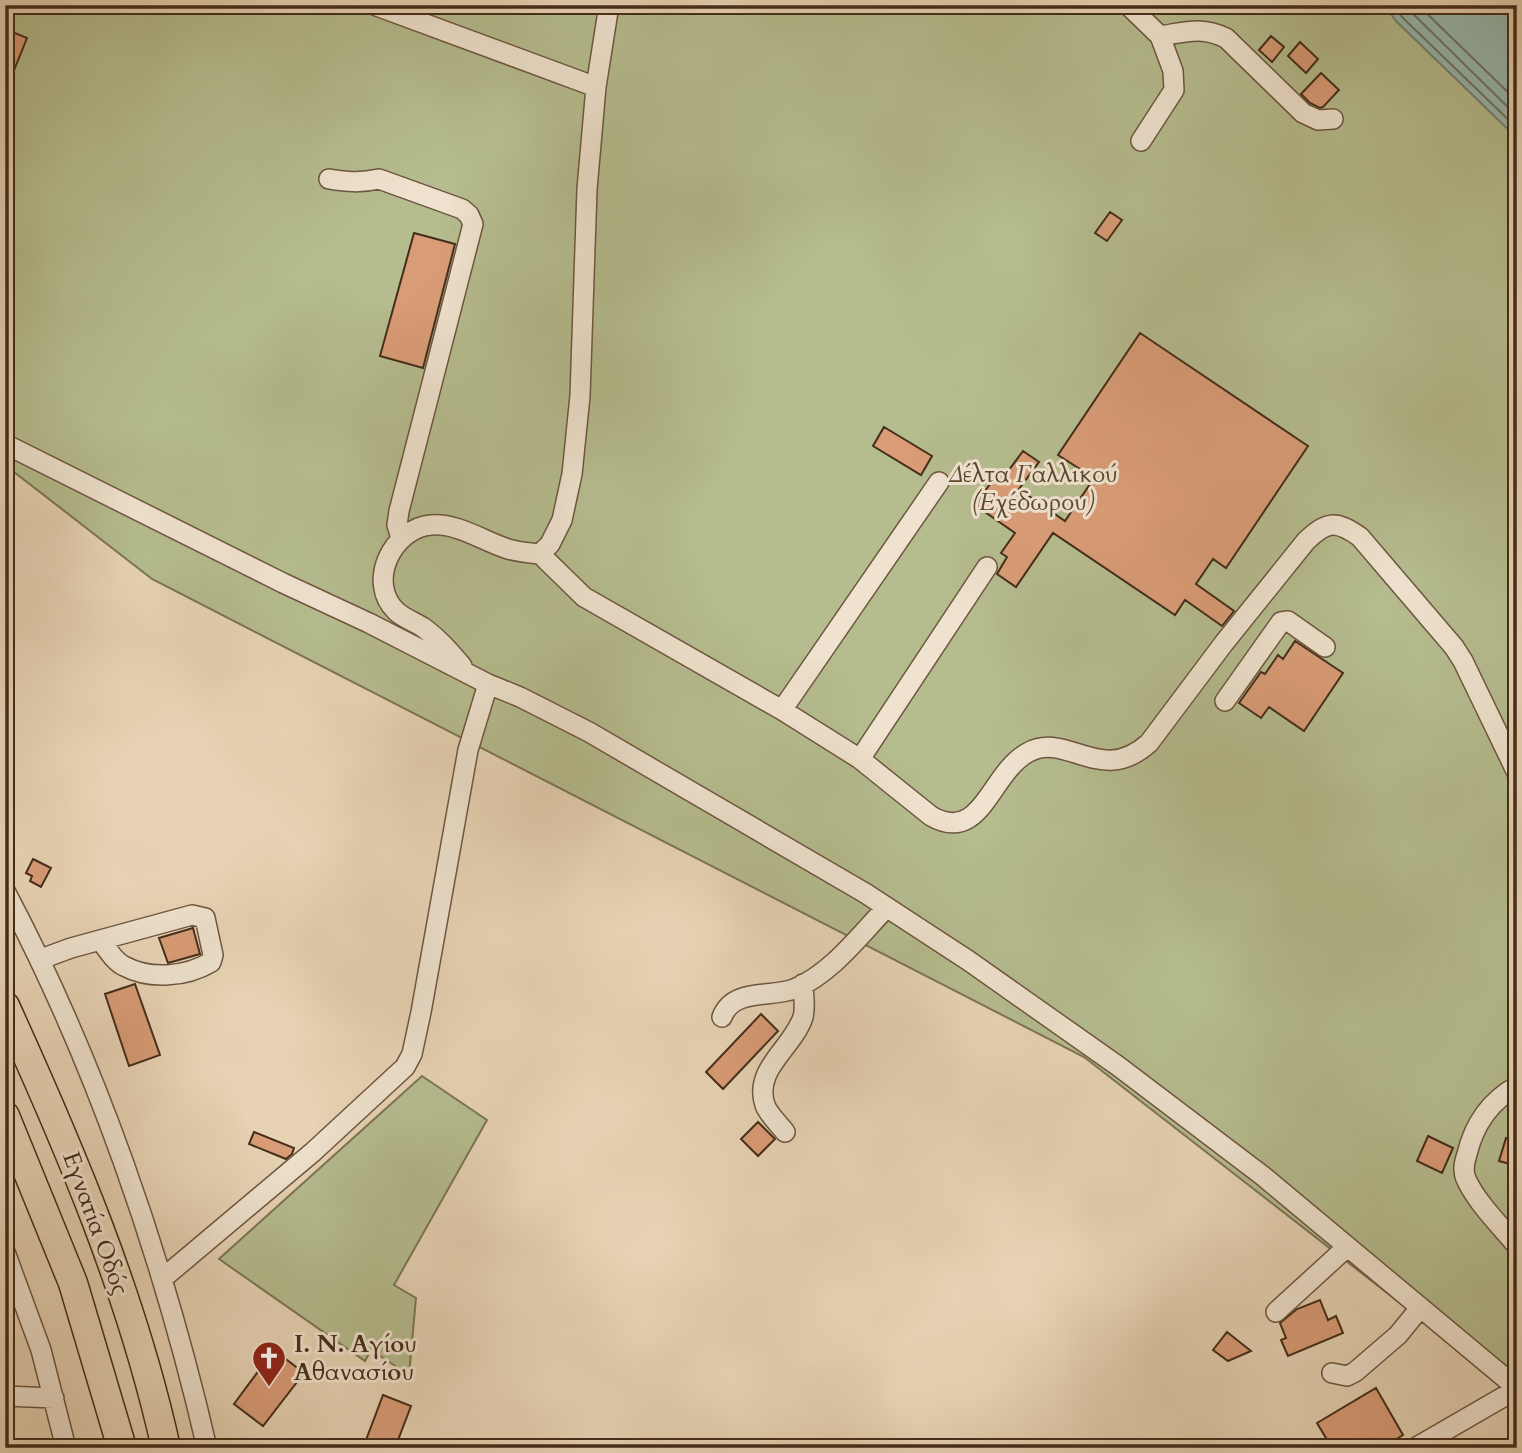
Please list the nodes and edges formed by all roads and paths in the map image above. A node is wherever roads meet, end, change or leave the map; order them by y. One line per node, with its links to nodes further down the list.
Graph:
1 (374, 5): 5 (street)
2 (609, 5): 5 (street)
3 (1128, 5): 4 (street)
4 (1160, 36): 6 (street); 7 (street)
5 (596, 87): 12 (street)
6 (1333, 118)
7 (1141, 141)
8 (329, 179): 11 (street)
9 (5, 444): 17 (street)
10 (939, 482): 20 (street)
11 (401, 538): 12 (street); 17 (street)
12 (540, 555): 20 (street)
13 (987, 567): 21 (street)
14 (1224, 643): 16 (street); 21 (street); 22 (street)
15 (1325, 647): 16 (street)
16 (1251, 662): 19 (street)
17 (469, 673): 18 (street)
18 (488, 684): 24 (street); 36 (street)
19 (1225, 701)
20 (782, 710): 21 (street)
21 (860, 759)
22 (1517, 773)
23 (5, 891): 26 (street)
24 (887, 907): 27 (street); 34 (street)
25 (101, 941): 25 (street); 26 (street)
26 (41, 959): 36 (street)
27 (803, 984): 29 (street); 32 (street)
28 (5, 1006): 45 (highway, Εγνατία Οδός)
29 (722, 1017)
30 (1517, 1086): 33 (street)
31 (5, 1116): 44 (highway, Εγνατία Οδός)
32 (785, 1132)
33 (1517, 1246)
34 (1347, 1247): 37 (street); 38 (street)
35 (5, 1252): 42 (street)
36 (162, 1279): 46 (street)
37 (1420, 1308): 39 (street); 40 (street)
38 (1276, 1312)
39 (1332, 1373)
40 (1517, 1389): 47 (street)
41 (5, 1396): 42 (street)
42 (54, 1398): 43 (street)
43 (66, 1448)
44 (122, 1448)
45 (166, 1448)
46 (207, 1448)
47 (1415, 1448)

